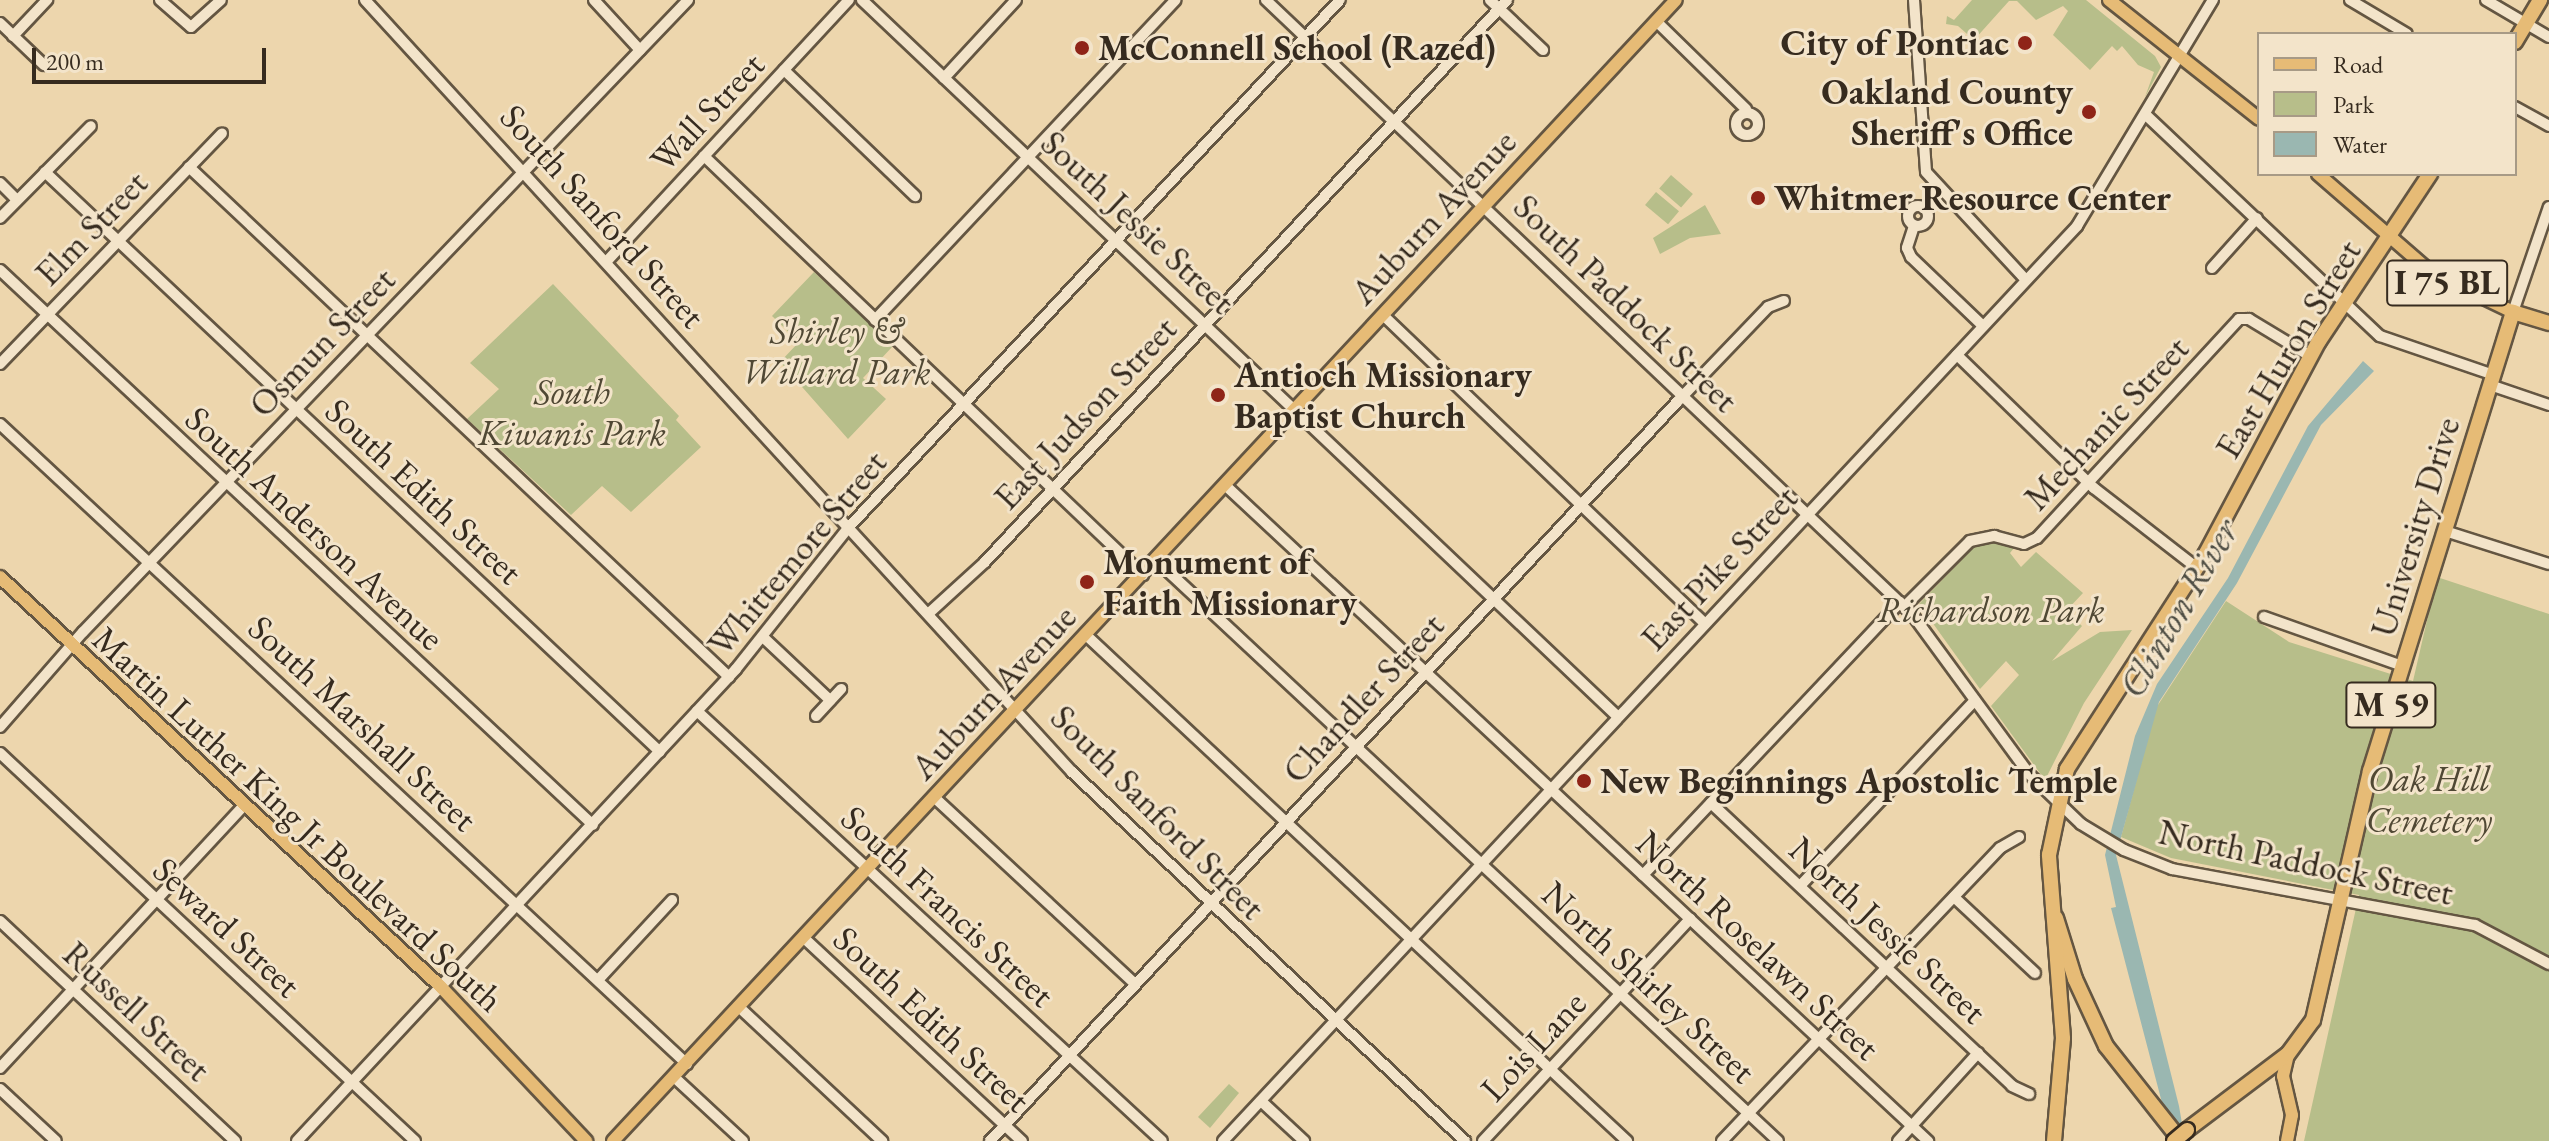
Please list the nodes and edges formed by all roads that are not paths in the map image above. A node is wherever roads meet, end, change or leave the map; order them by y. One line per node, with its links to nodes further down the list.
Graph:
1 (47, 0): 26 (street)
2 (160, 0): 3 (street)
3 (221, 0)
4 (365, 0): 47 (street, South Sanford Street)
5 (594, 0): 30 (street)
6 (688, 0): 30 (street, Osmun Street)
7 (849, 0): 34 (street, Wall Street)
8 (862, 0): 35 (street, South Jessie Street)
9 (1016, 0): 35 (street)
10 (1175, 0): 45 (street)
11 (1266, 0): 27 (street, South Paddock Street)
12 (1340, 0): 27 (street, Whittemore Street)
13 (1490, 0): 21 (street)
14 (1676, 0): 22 (main road, Auburn Avenue)
15 (1914, 0): 65 (street)
16 (2109, 0): 32 (main road)
17 (2213, 0): 32 (street, East Pike Street)
18 (2486, 0): 24 (street)
19 (2540, 0): 24 (highway)
20 (2356, 1): 25 (street)
21 (1503, 4): 31 (street); 40 (street, East Judson Street)
22 (1656, 21): 37 (street); 54 (main road, Auburn Avenue)
23 (0, 23): 26 (street)
24 (2526, 24): 28 (street); 29 (highway)
25 (2404, 32)
26 (13, 36): 33 (street)
27 (1305, 37): 40 (street, South Paddock Street); 61 (street, Whittemore Street)
28 (2549, 37)
29 (2517, 39)
30 (640, 50): 47 (street, Osmun Street)
31 (1543, 50)
32 (2179, 58): 38 (street, East Pike Street); 39 (main road)
33 (44, 65)
34 (784, 70): 44 (street, Wall Street); 52 (street)
35 (944, 78): 45 (street, South Jessie Street)
36 (2517, 108): 42 (street)
37 (1746, 109)
38 (2146, 115): 57 (street); 65 (street, East Pike Street)
39 (2257, 117)
40 (1395, 121): 54 (street, South Paddock Street); 73 (street, East Judson Street)
41 (91, 126): 48 (street)
42 (2549, 126)
43 (222, 133): 46 (street, Elm Street)
44 (704, 156): 62 (street, Wall Street); 71 (street)
45 (1029, 157): 61 (street, South Jessie Street); 71 (street)
46 (189, 167): 60 (street, Elm Street); 75 (street)
47 (525, 171): 62 (street, South Sanford Street); 75 (street, Osmun Street)
48 (45, 172): 53 (street); 60 (street, South Edith Street)
49 (2320, 176): 59 (main road, I 75 BL)
50 (2429, 176): 59 (highway, East Huron Street)
51 (0, 183): 53 (street)
52 (915, 196)
53 (17, 200): 56 (street)
54 (1484, 206): 70 (main road, Auburn Avenue); 80 (street, South Paddock Street)
55 (2549, 207): 68 (street, University Drive)
56 (0, 218)
57 (2257, 218): 63 (street); 67 (street)
58 (1914, 226): 74 (street)
59 (2388, 239): 67 (highway, East Huron Street); 68 (main road, I 75 BL)
60 (117, 241): 69 (street, Elm Street); 83 (street, South Edith Street)
61 (1117, 241): 73 (street, South Jessie Street); 81 (street, Whittemore Street)
62 (607, 261): 92 (street, South Sanford Street)
63 (2212, 268)
64 (0, 270): 69 (street, South Anderson Avenue)
65 (2026, 280): 74 (street, East Pike Street)
66 (1784, 301): 80 (street, Chandler Street)
67 (2345, 302): 77 (highway, East Huron Street); 79 (street)
68 (2513, 312): 72 (highway, I 75 BL); 79 (highway, University Drive / M 59)
69 (47, 314): 78 (street, Elm Street); 86 (street, South Anderson Avenue)
70 (1383, 315): 84 (main road, Auburn Avenue); 90 (street)
71 (875, 320): 81 (street)
72 (2549, 323)
73 (1206, 325): 84 (street, South Jessie Street); 89 (street, East Judson Street)
74 (1983, 326): 76 (street, East Pike Street)
75 (368, 335): 83 (street, Osmun Street); 110 (street)
76 (1957, 355): 87 (street); 91 (street, East Pike Street)
77 (2310, 356): 87 (street, Mechanic Street); 97 (highway, East Huron Street)
78 (0, 364)
79 (2492, 380): 82 (street); 93 (highway, University Drive / M 59)
80 (1684, 396): 90 (street, Chandler Street); 91 (street, South Paddock Street)
81 (963, 405): 89 (street); 92 (street, Whittemore Street)
82 (2549, 405)
83 (296, 409): 86 (street, Osmun Street); 120 (street, South Edith Street)
84 (1296, 409): 88 (main road, Auburn Avenue); 100 (street, South Jessie Street)
85 (0, 424): 95 (street, South Marshall Street)
86 (225, 483): 95 (street, Osmun Street); 128 (street, South Anderson Avenue)
87 (2089, 483): 97 (street); 101 (street, Mechanic Street)
88 (1225, 485): 94 (main road, Auburn Avenue); 109 (street, North Roselawn Street)
89 (1053, 489): 98 (street); 102 (street, East Judson Street)
90 (1581, 505): 100 (street, Chandler Street); 104 (street)
91 (1808, 514): 101 (street, North Paddock Street); 104 (street, East Pike Street)
92 (849, 527): 102 (street, South Sanford Street); 106 (street, Whittemore Street)
93 (2445, 531): 96 (street); 108 (highway, University Drive / M 59)
94 (1156, 560): 98 (main road, Auburn Avenue); 119 (street, North Shirley Street)
95 (149, 563): 107 (street, Osmun Street); 140 (street, South Marshall Street)
96 (2549, 564)
97 (2197, 568): 125 (highway, East Huron Street)
98 (1143, 575): 105 (main road, Auburn Avenue)
99 (0, 577): 107 (main road, Martin Luther King Jr Boulevard South)
100 (1494, 599): 109 (street, Chandler Street); 117 (street, South Jessie Street)
101 (1902, 604): 113 (street, North Paddock Street); 124 (street, Mechanic Street)
102 (928, 614): 115 (street, South Sanford Street)
103 (2264, 617): 108 (street)
104 (1705, 624): 117 (street, East Pike Street)
105 (1086, 635): 115 (main road, Auburn Avenue); 127 (street)
106 (764, 638): 110 (street, Whittemore Street); 112 (street)
107 (73, 646): 118 (street, Osmun Street); 126 (main road, Martin Luther King Jr Boulevard South)
108 (2402, 666): 137 (highway, University Drive / M 59)
109 (1426, 672): 119 (street, Chandler Street); 122 (street, North Roselawn Street)
110 (729, 677): 114 (street, Whittemore Street)
111 (841, 689): 112 (street)
112 (830, 700): 116 (street)
113 (1975, 700): 125 (street, North Paddock Street); 133 (street)
114 (697, 711): 120 (street, Whittemore Street); 131 (street, South Francis Street)
115 (1016, 711): 123 (main road, Auburn Avenue); 139 (street, South Sanford Street)
116 (816, 716)
117 (1618, 717): 122 (street, East Pike Street)
118 (0, 727)
119 (1356, 747): 127 (street, Chandler Street); 130 (street, North Shirley Street)
120 (660, 752): 128 (street, Whittemore Street)
121 (0, 753): 135 (street, Seward Street)
122 (1551, 789): 130 (street, East Pike Street); 132 (street, North Roselawn Street)
123 (935, 798): 131 (main road, Auburn Avenue); 149 (street)
124 (1711, 803): 132 (street, Mechanic Street); 133 (street, North Jessie Street)
125 (2056, 804): 137 (street, North Paddock Street); 138 (highway, East Huron Street)
126 (244, 805): 135 (street); 150 (main road, Martin Luther King Jr Boulevard South)
127 (1286, 822): 139 (street, Chandler Street); 144 (street)
128 (593, 825): 140 (street, Whittemore Street)
129 (2019, 837): 134 (street)
130 (1481, 864): 144 (street, East Pike Street); 152 (street, North Shirley Street)
131 (868, 869): 143 (main road, Auburn Avenue); 158 (street, South Francis Street)
132 (1643, 875): 141 (street, North Roselawn Street)
133 (1800, 886): 146 (street, North Jessie Street)
134 (1954, 897): 146 (street); 147 (street)
135 (156, 899): 151 (street); 163 (street, Seward Street)
136 (672, 900): 148 (street)
137 (2340, 901): 145 (street, North Paddock Street); 157 (highway, University Drive / M 59)
138 (2052, 903): 170 (highway); 191 (highway)
139 (1210, 904): 149 (street, Chandler Street); 154 (street, South Sanford Street)
140 (518, 906): 148 (street, South Marshall Street); 150 (street, Whittemore Street)
141 (1690, 919): 152 (street, Lois Lane); 155 (street, North Roselawn Street)
142 (0, 921): 151 (street, Russell Street)
143 (804, 938): 153 (main road, Auburn Avenue); 168 (street, South Edith Street)
144 (1411, 939): 154 (street, East Pike Street); 161 (street)
145 (2549, 964)
146 (1885, 967): 155 (street); 156 (street, North Jessie Street)
147 (2035, 973)
148 (598, 980): 159 (street, South Marshall Street)
149 (1135, 984): 158 (street, Chandler Street)
150 (441, 987): 163 (street, Whittemore Street); 175 (main road, Martin Luther King Jr Boulevard South)
151 (73, 989): 160 (street); 172 (street, Russell Street)
152 (1620, 994): 161 (street, Lois Lane); 167 (street, North Shirley Street)
153 (740, 1008): 159 (main road, Auburn Avenue); 178 (street)
154 (1335, 1020): 166 (street, East Pike Street); 184 (street, South Sanford Street)
155 (1818, 1038): 167 (street); 169 (street, North Roselawn Street)
156 (1978, 1053): 165 (street, North Jessie Street); 169 (street)
157 (2288, 1054): 170 (highway, M 59); 193 (main road, University Drive)
158 (1070, 1055): 168 (street, Chandler Street); 181 (street, South Francis Street)
159 (687, 1064): 162 (main road, Auburn Avenue)
160 (0, 1068)
161 (1550, 1069): 185 (street, Lois Lane); 186 (street)
162 (674, 1077): 176 (main road, Auburn Avenue); 177 (street)
163 (352, 1081): 173 (street, Whittemore Street); 174 (street, Seward Street)
164 (0, 1089): 171 (street)
165 (2029, 1094)
166 (1261, 1101): 182 (street, East Pike Street); 183 (street)
167 (1748, 1113): 187 (street); 188 (street, North Shirley Street)
168 (1005, 1125): 179 (street, Chandler Street); 180 (street, South Edith Street)
169 (1912, 1126): 189 (street); 190 (street, North Roselawn Street)
170 (2184, 1136): 192 (highway, M 59, bridge)
171 (56, 1141)
172 (235, 1141)
173 (297, 1141)
174 (415, 1141)
175 (586, 1141)
176 (613, 1141)
177 (743, 1141)
178 (882, 1141)
179 (990, 1141)
180 (1022, 1141)
181 (1162, 1141)
182 (1223, 1141)
183 (1304, 1141)
184 (1465, 1141)
185 (1483, 1141)
186 (1627, 1141)
187 (1722, 1141)
188 (1778, 1141)
189 (1898, 1141)
190 (1928, 1141)
191 (2054, 1141)
192 (2174, 1141)
193 (2287, 1141)

